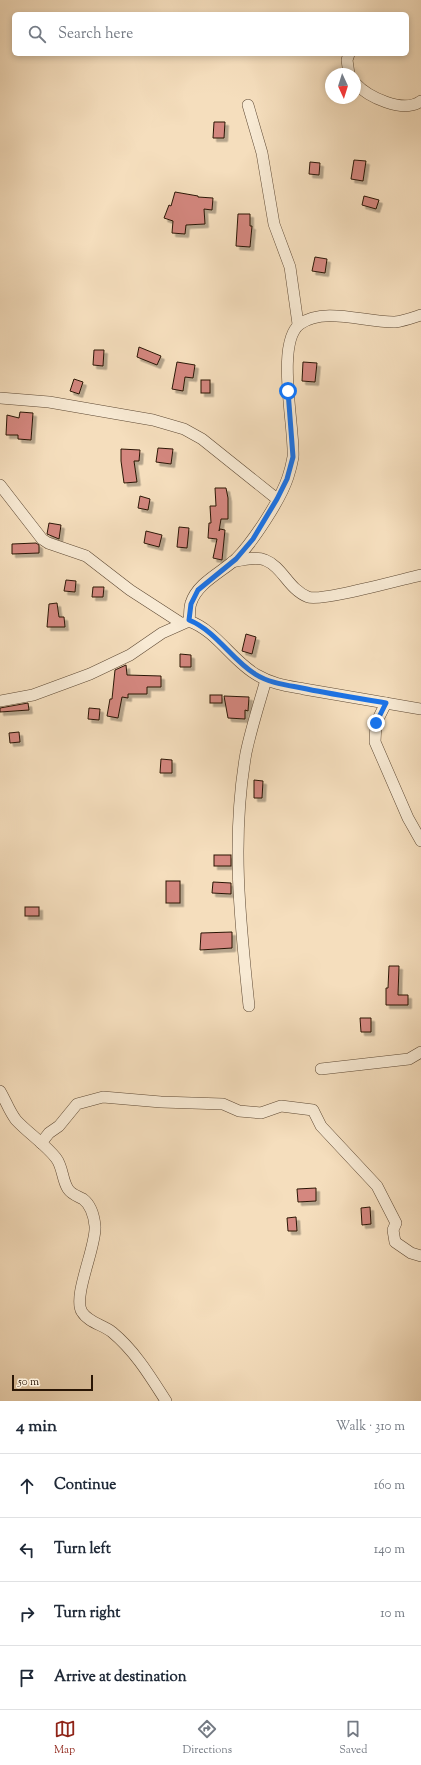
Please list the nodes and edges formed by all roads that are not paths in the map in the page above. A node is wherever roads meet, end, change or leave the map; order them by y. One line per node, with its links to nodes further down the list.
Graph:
1 (348, 56): 2 (street)
2 (348, 68)
3 (361, 89): 4 (street)
4 (421, 102)
5 (248, 105): 7 (street)
6 (421, 315): 7 (street)
7 (298, 324): 10 (street)
8 (0, 398): 10 (street)
9 (0, 485): 13 (street)
10 (277, 499): 11 (street)
11 (231, 562): 12 (street); 13 (street)
12 (421, 575)
13 (185, 622): 14 (street); 15 (street)
14 (266, 680): 16 (street); 19 (street)
15 (0, 701)
16 (386, 703): 17 (street); 18 (street)
17 (421, 708)
18 (421, 841)
19 (249, 1006)
20 (421, 1052): 21 (street)
21 (321, 1069)
22 (0, 1091): 23 (street)
23 (41, 1143): 24 (street); 25 (street)
24 (421, 1256)
25 (166, 1401)

